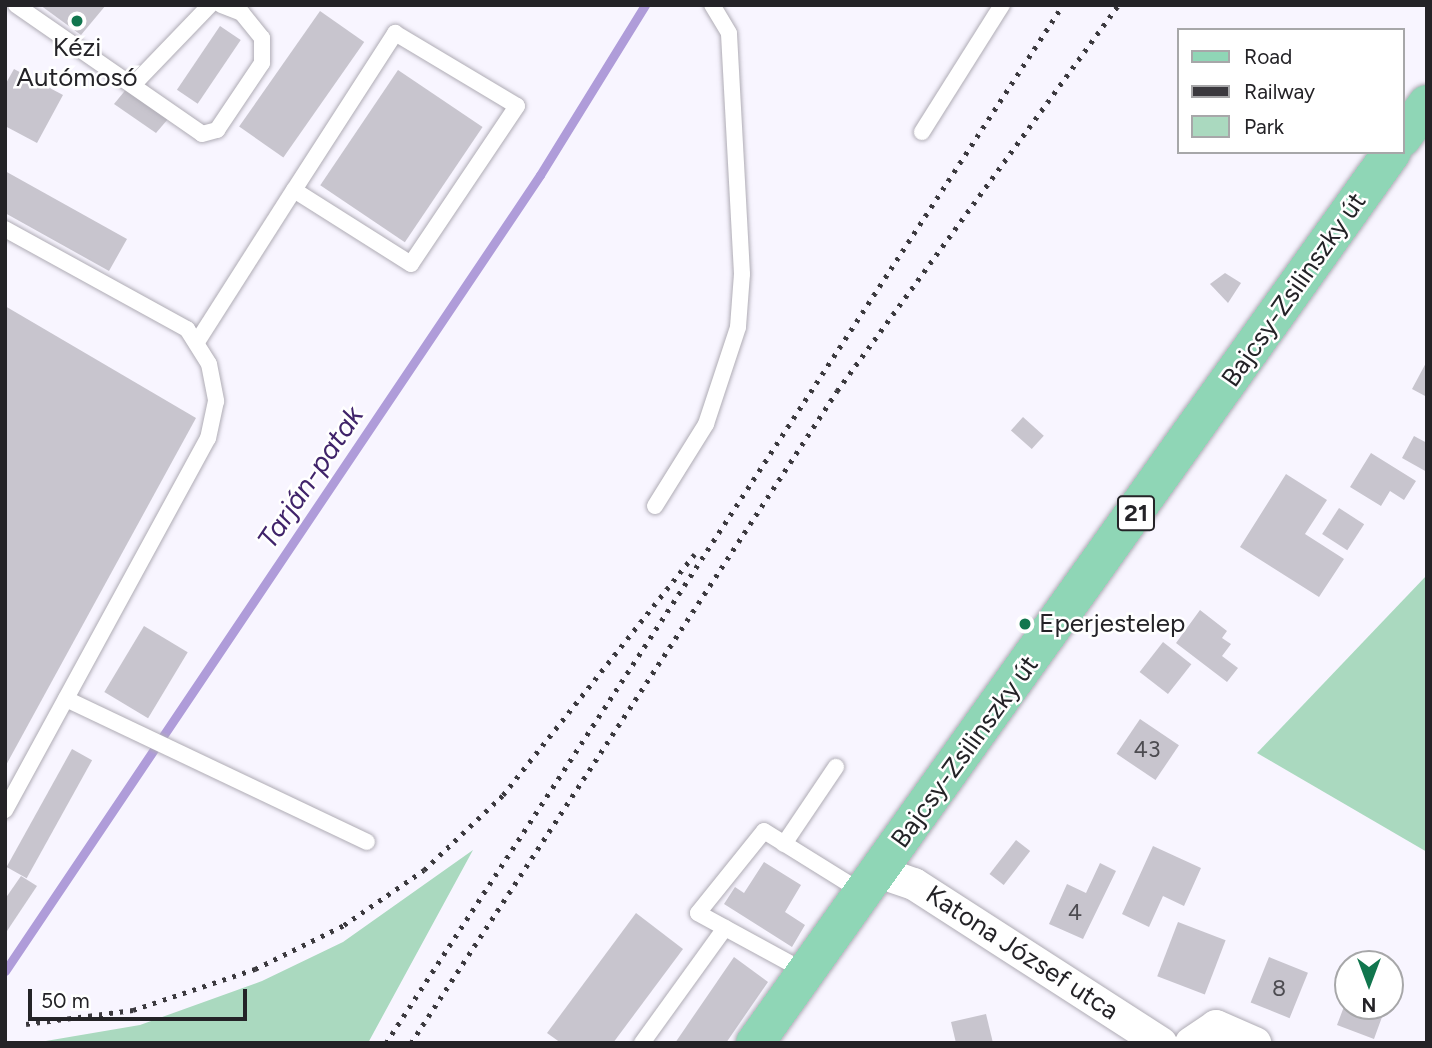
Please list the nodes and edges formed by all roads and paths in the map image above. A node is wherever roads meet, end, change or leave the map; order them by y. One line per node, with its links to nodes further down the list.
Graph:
1 (16, 5): 6 (lane)
2 (210, 5): 6 (lane)
3 (222, 5): 6 (lane)
4 (712, 5): 14 (lane)
5 (1002, 5): 8 (lane)
6 (134, 84)
7 (1427, 104): 9 (main road)
8 (922, 132)
9 (1404, 135)
10 (1391, 154): 20 (main road, Bajcsy-Zsilinszky út / 21)
11 (294, 190): 11 (lane); 13 (lane)
12 (5, 229): 13 (lane)
13 (197, 342): 15 (lane)
14 (655, 506)
15 (66, 699): 17 (lane); 18 (lane)
16 (836, 767): 19 (lane)
17 (5, 810)
18 (367, 842)
19 (784, 844): 20 (lane); 21 (lane)
20 (871, 883): 22 (main road, Bajcsy-Zsilinszky út / 21); 25 (street, Katona József utca)
21 (725, 928): 22 (lane); 23 (lane)
22 (806, 972): 24 (main road, Bajcsy-Zsilinszky út / 21)
23 (642, 1043)
24 (755, 1043)
25 (1161, 1043)
26 (1191, 1043): 27 (street)
27 (1255, 1043)

